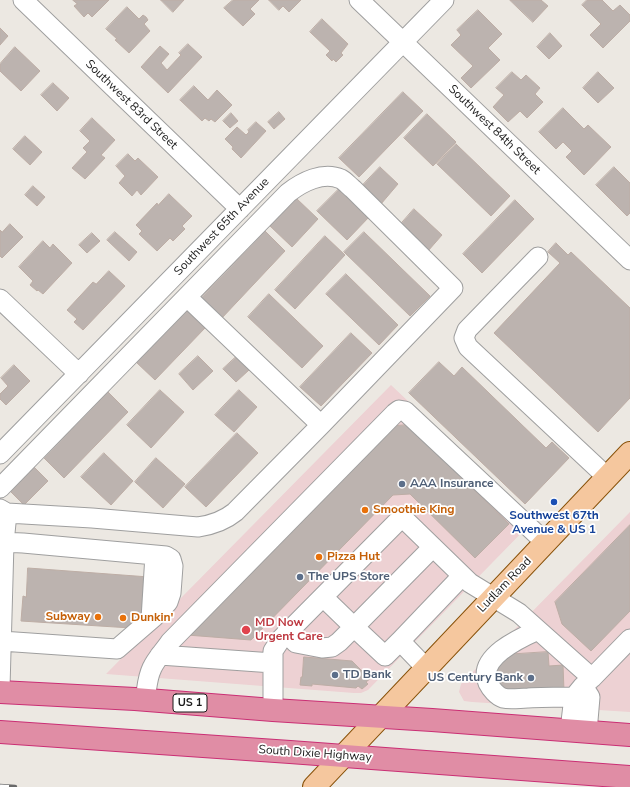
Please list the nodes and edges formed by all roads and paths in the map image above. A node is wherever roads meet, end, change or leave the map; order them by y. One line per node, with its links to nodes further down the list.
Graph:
1 (23, 0): 5 (street, Southwest 83rd Street)
2 (359, 0): 4 (street, Southwest 84th Street)
3 (444, 0): 4 (street, Southwest 65th Avenue)
4 (403, 42): 5 (street, Southwest 65th Avenue); 7 (street, Southwest 84th Street)
5 (240, 209): 10 (street, Southwest 65th Avenue)
6 (538, 257): 14 (street)
7 (630, 260)
8 (187, 297): 11 (street); 11 (street); 15 (street)
9 (0, 299): 10 (street)
10 (79, 374): 12 (street, Southwest 65th Avenue)
11 (321, 425): 16 (street)
12 (0, 454)
13 (628, 458): 14 (main road, Ludlam Road)
14 (607, 477): 18 (main road, Ludlam Road)
15 (0, 488)
16 (4, 511): 17 (street)
17 (2, 542): 27 (street); 27 (street)
18 (545, 542): 22 (main road, Ludlam Road); 29 (street)
19 (433, 547): 20 (street); 21 (street); 23 (street)
20 (462, 576): 22 (street); 28 (street)
21 (323, 597): 23 (street); 25 (street)
22 (493, 597): 24 (street); 31 (main road, Ludlam Road)
23 (354, 627): 25 (street); 28 (street)
24 (538, 630): 32 (street); 32 (street)
25 (286, 633): 30 (street)
26 (630, 639): 32 (street)
27 (1, 641): 33 (street)
28 (400, 641): 31 (street)
29 (160, 655): 30 (street); 35 (street)
30 (273, 663): 36 (street)
31 (426, 668): 37 (main road, Ludlam Road)
32 (583, 687): 38 (street)
33 (0, 688)
34 (0, 692): 35 (highway, US 1)
35 (145, 700): 36 (highway, US 1)
36 (273, 710): 37 (highway, US 1)
37 (380, 717): 38 (highway, US 1); 41 (main road, Ludlam Road)
38 (579, 731): 40 (highway, US 1)
39 (0, 732): 41 (highway, South Dixie Highway)
40 (630, 734)
41 (343, 756): 42 (highway, South Dixie Highway); 44 (main road, Ludlam Road)
42 (593, 775): 43 (highway, South Dixie Highway); 45 (highway)
43 (630, 777)
44 (314, 787)
45 (629, 787)

